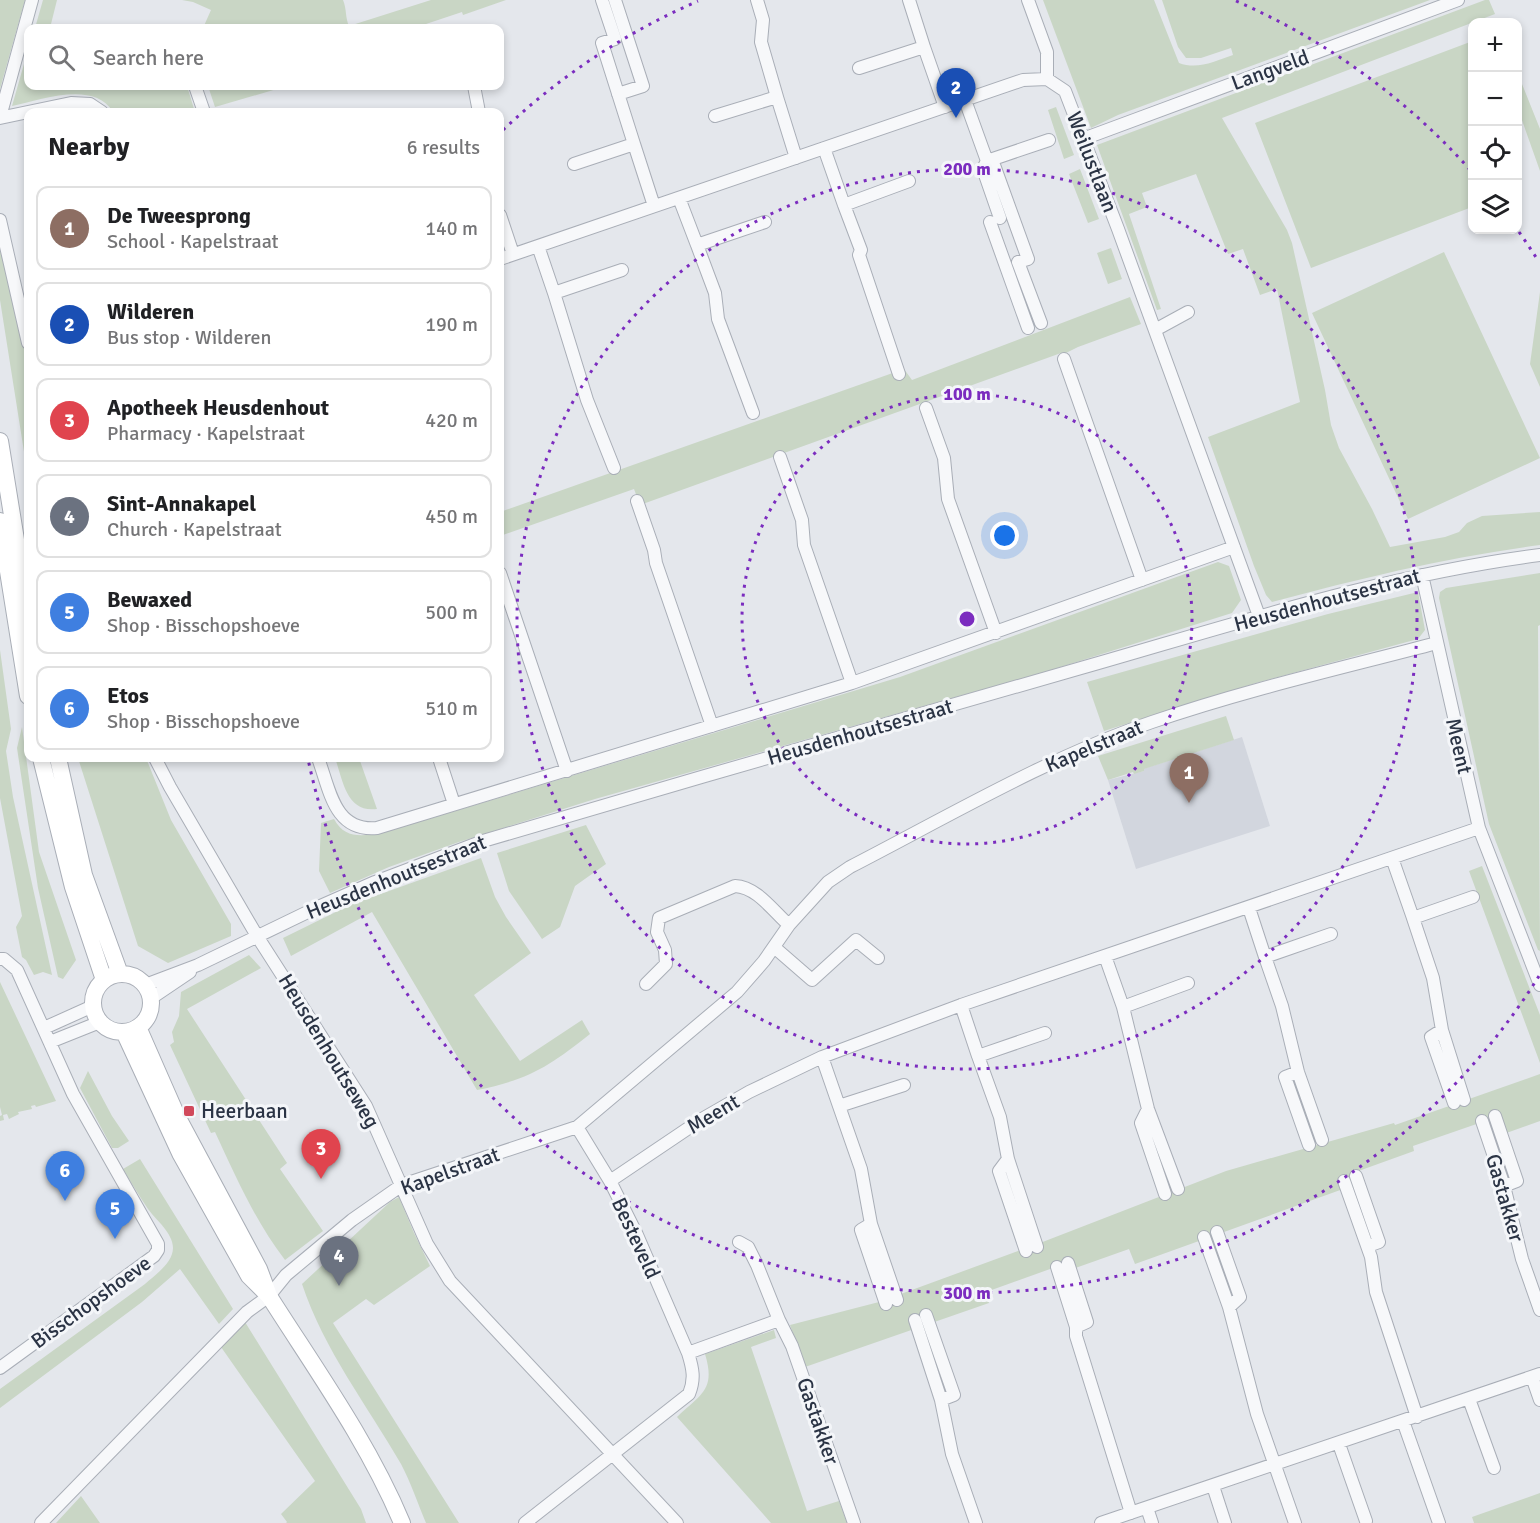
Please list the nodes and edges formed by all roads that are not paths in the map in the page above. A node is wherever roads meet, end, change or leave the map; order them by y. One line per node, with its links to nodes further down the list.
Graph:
1 (32, 0): 8 (street)
2 (602, 0): 15 (street)
3 (615, 0): 15 (street)
4 (757, 0): 16 (street)
5 (909, 0): 10 (street)
6 (1028, 0): 12 (street)
7 (1458, 0): 26 (street, Langveld)
8 (25, 24)
9 (24, 30): 25 (street)
10 (924, 46): 11 (street); 18 (street)
11 (859, 68)
12 (1047, 79): 17 (street); 26 (street, Weilustlaan)
13 (196, 90): 21 (street)
14 (475, 90): 22 (street)
15 (618, 94): 28 (street)
16 (777, 97): 24 (street); 30 (street)
17 (965, 100): 18 (street); 31 (street)
18 (945, 107): 29 (street)
19 (51, 108): 20 (street)
20 (96, 108)
21 (203, 108)
22 (478, 108)
23 (24, 113): 25 (street)
24 (715, 116)
25 (0, 118)
26 (1083, 139): 51 (street, Weilustlaan)
27 (1049, 140): 31 (street)
28 (634, 144): 32 (street); 36 (street)
29 (824, 148): 30 (street); 35 (street)
30 (796, 158): 34 (street)
31 (987, 161): 44 (street); 44 (street)
32 (574, 164)
33 (909, 181): 35 (street)
34 (679, 198): 36 (street); 40 (street)
35 (844, 205): 53 (street)
36 (654, 206): 41 (street)
37 (0, 220): 49 (street)
38 (765, 222): 40 (street)
39 (504, 227): 42 (street)
40 (697, 245): 55 (street)
41 (538, 246): 42 (street); 46 (street)
42 (513, 254): 43 (street)
43 (504, 257)
44 (1012, 264): 48 (street); 50 (street)
45 (622, 270): 46 (street)
46 (554, 293): 59 (street)
47 (1188, 312): 51 (street)
48 (1041, 322)
49 (24, 325)
50 (1028, 328)
51 (1155, 330): 62 (street, Weilustlaan)
52 (1064, 359): 65 (street)
53 (899, 374)
54 (926, 408): 69 (street)
55 (753, 413)
56 (0, 441): 58 (street)
57 (780, 457): 72 (street)
58 (2, 458): 67 (street)
59 (614, 468)
60 (637, 501): 73 (street)
61 (0, 522): 71 (street)
62 (1234, 548): 65 (street); 68 (street, Weilustlaan)
63 (1540, 555): 64 (street, Heusdenhoutsestraat)
64 (1422, 575): 68 (street, Heusdenhoutsestraat); 70 (street, Meent)
65 (1142, 580): 69 (street)
66 (504, 585): 79 (street)
67 (24, 590)
68 (1259, 616): 88 (street, Heusdenhoutsestraat)
69 (996, 633): 72 (street)
70 (1437, 644): 81 (street, Meent); 86 (street, Kapelstraat)
71 (24, 667)
72 (852, 683): 73 (street)
73 (712, 726): 79 (street)
74 (42, 762): 95 (street)
75 (59, 762): 94 (street)
76 (157, 762): 88 (street, Heusdenhoutseweg)
77 (319, 762): 80 (street)
78 (440, 762): 80 (street)
79 (567, 771): 80 (street)
80 (454, 804)
81 (1479, 828): 82 (street, Meent); 98 (street)
82 (1392, 858): 84 (street, Meent); 85 (street)
83 (1473, 897): 85 (street)
84 (1249, 908): 90 (street, Meent); 91 (street)
85 (1413, 918): 111 (street)
86 (789, 925): 89 (street, Kapelstraat); 96 (street)
87 (1331, 934): 91 (street)
88 (257, 936): 99 (street, Heusdenhoutsestraat); 121 (street, Heusdenhoutseweg)
89 (774, 947): 92 (street); 116 (street, Kapelstraat)
90 (1106, 956): 100 (street, Meent); 102 (street)
91 (1265, 957): 109 (street)
92 (878, 958)
93 (0, 959): 106 (street)
94 (120, 974): 95 (street); 99 (street)
95 (104, 980): 101 (street)
96 (646, 984)
97 (1188, 984): 102 (street)
98 (1540, 985)
99 (148, 992): 104 (street)
100 (961, 1005): 107 (street); 108 (street, Meent)
101 (93, 1006): 103 (street); 106 (street)
102 (1123, 1006): 113 (street)
103 (100, 1022): 104 (street); 106 (street)
104 (131, 1029): 130 (street)
105 (1045, 1033): 107 (street)
106 (47, 1035): 137 (street, Bisschopshoeve)
107 (978, 1056): 128 (street)
108 (822, 1057): 112 (street); 120 (street, Meent)
109 (1298, 1072): 117 (street); 118 (street)
110 (904, 1085): 112 (street)
111 (1459, 1101)
112 (839, 1107): 131 (street)
113 (1148, 1109): 123 (street); 124 (street)
114 (1495, 1116): 122 (street)
115 (1482, 1121): 122 (street, Gastakker)
116 (577, 1127): 120 (street, Besteveld); 121 (street, Kapelstraat)
117 (1322, 1140)
118 (1309, 1145)
119 (1350, 1178): 141 (street)
120 (610, 1181): 136 (street, Besteveld)
121 (402, 1185): 130 (street, Kapelstraat); 144 (street, Heusdenhoutseweg)
122 (1504, 1186): 133 (street, Gastakker)
123 (1178, 1190)
124 (1165, 1194)
125 (1217, 1232): 132 (street)
126 (1204, 1237): 132 (street)
127 (740, 1242): 135 (street)
128 (1032, 1249)
129 (1062, 1265): 149 (street)
130 (269, 1296): 151 (street, Kapelstraat); 152 (street)
131 (892, 1302)
132 (1229, 1307): 145 (street)
133 (1540, 1310)
134 (920, 1318): 156 (street)
135 (779, 1320): 136 (street); 155 (street, Gastakker)
136 (688, 1353): 144 (street, Besteveld)
137 (0, 1368)
138 (1536, 1375): 139 (street); 140 (street)
139 (1469, 1399): 141 (street); 146 (street)
140 (1540, 1400)
141 (1417, 1417): 142 (street)
142 (1403, 1421): 143 (street); 161 (street)
143 (1339, 1444): 145 (street); 150 (street)
144 (613, 1455): 153 (street, Besteveld); 154 (street, Heusdenhoutseweg)
145 (1275, 1465): 147 (street); 160 (street)
146 (1494, 1468)
147 (1213, 1486): 148 (street); 159 (street)
148 (1147, 1508): 149 (street); 158 (street)
149 (1131, 1513): 157 (street)
150 (1366, 1521)
151 (42, 1523)
152 (402, 1523)
153 (525, 1523)
154 (677, 1523)
155 (854, 1523)
156 (976, 1523)
157 (1101, 1523)
158 (1152, 1523)
159 (1225, 1523)
160 (1295, 1523)
161 (1438, 1523)

